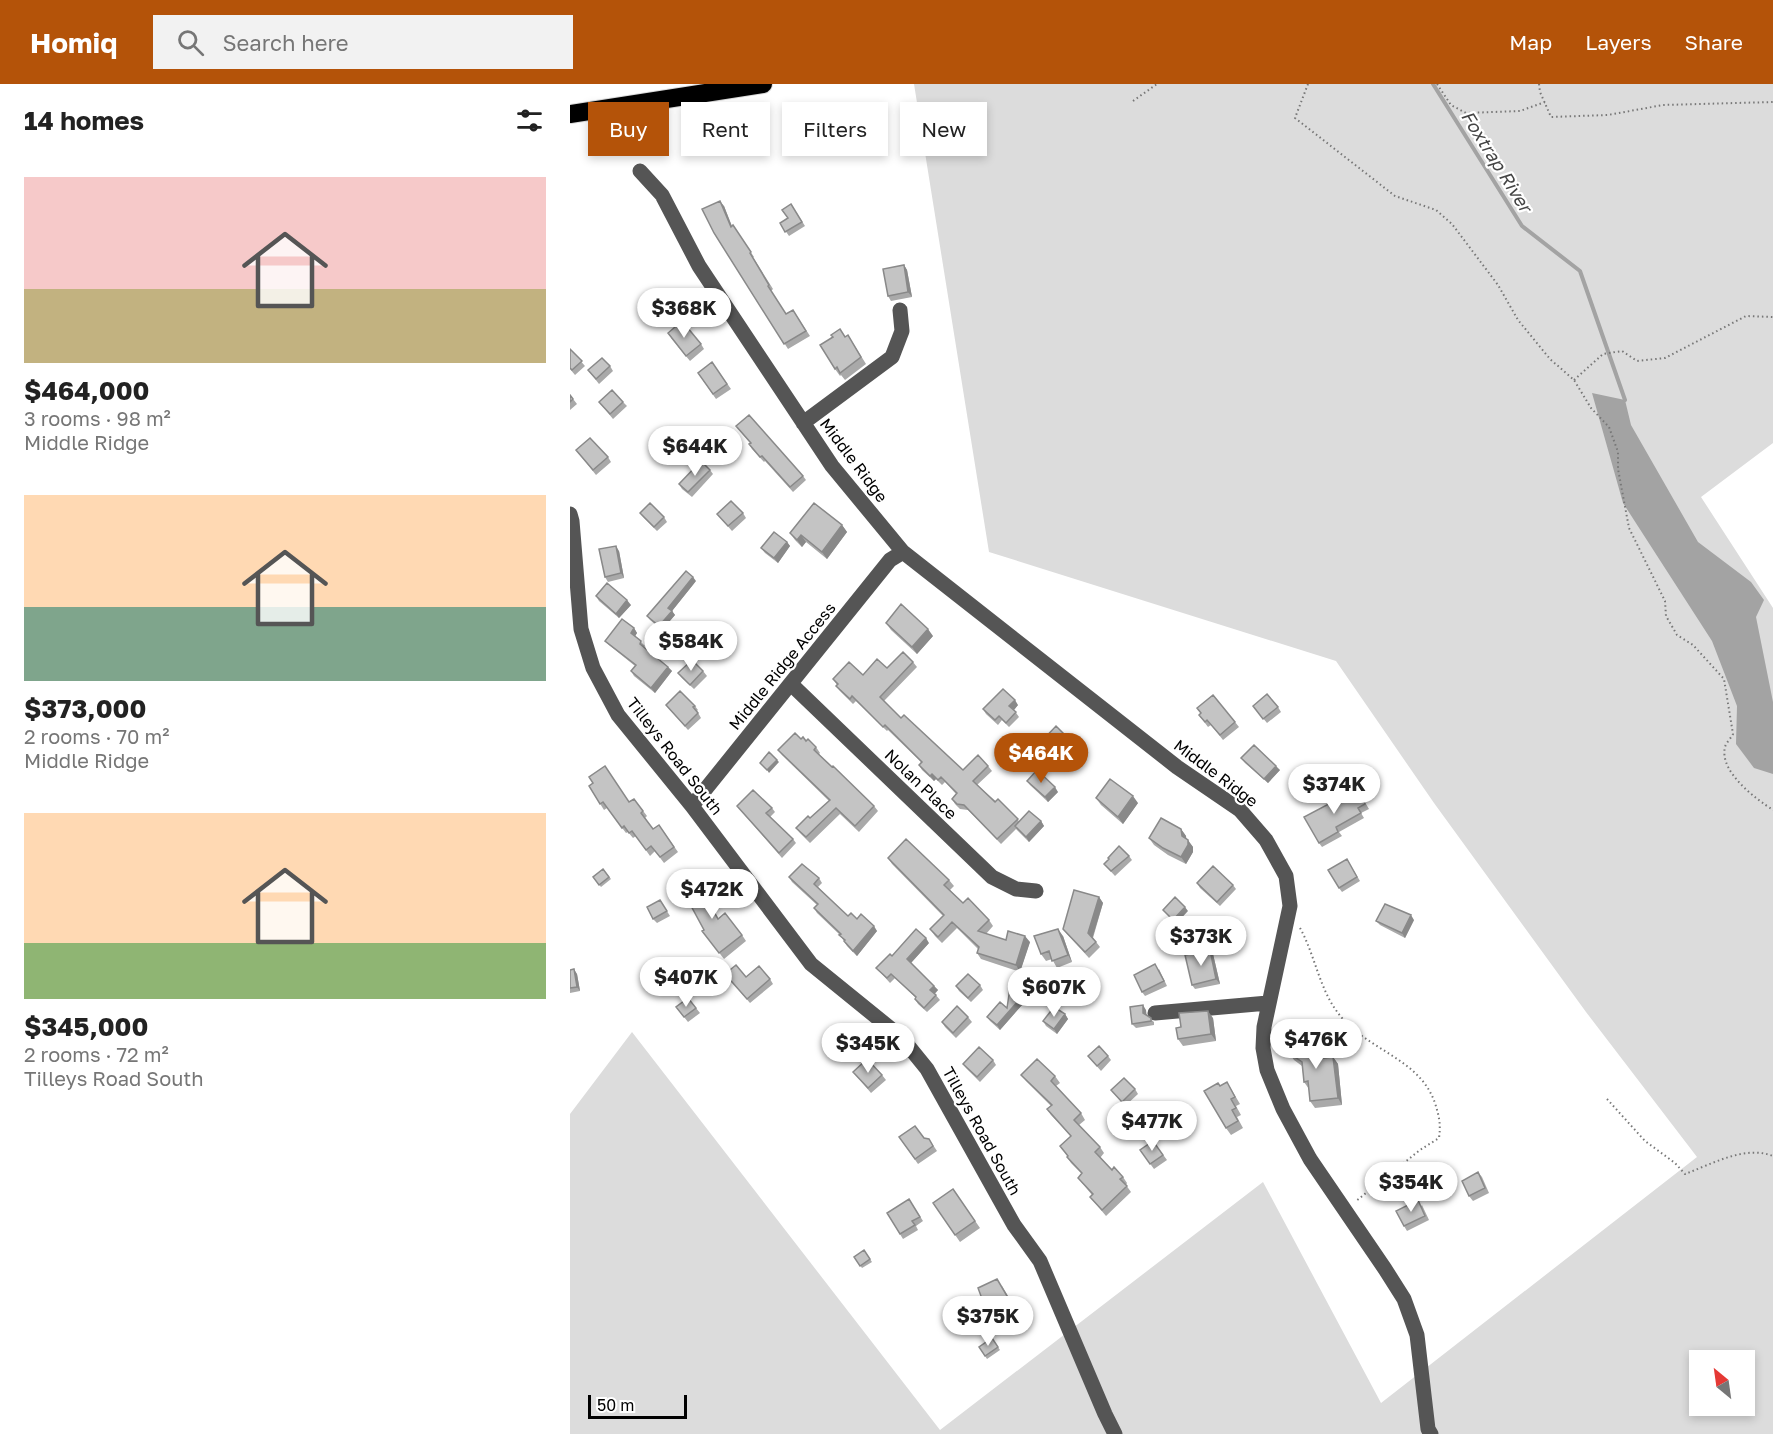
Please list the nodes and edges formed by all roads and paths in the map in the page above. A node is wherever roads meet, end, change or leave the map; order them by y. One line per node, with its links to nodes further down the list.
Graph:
1 (763, 84): 9 (highway)
2 (1157, 84): 6 (path)
3 (1308, 84): 13 (path)
4 (1437, 84): 7 (path)
5 (1539, 84): 7 (path)
6 (1132, 100)
7 (1545, 102): 8 (path)
8 (1773, 102)
9 (570, 114)
10 (639, 171): 14 (street, Middle Ridge)
11 (900, 310): 14 (street, Middle Ridge)
12 (1773, 317): 13 (path)
13 (1575, 380): 19 (path)
14 (803, 423): 16 (street, Middle Ridge)
15 (570, 514): 18 (street, Tilleys Road South)
16 (903, 552): 17 (street, Middle Ridge Access); 21 (street, Middle Ridge)
17 (791, 684): 18 (street, Middle Ridge Access); 20 (street, Nolan Place)
18 (692, 806): 27 (street, Tilleys Road South)
19 (1773, 810)
20 (1036, 891)
21 (1289, 910): 22 (street, Middle Ridge); 26 (path)
22 (1268, 1002): 23 (street); 26 (street, Middle Ridge)
23 (1155, 1013)
24 (1607, 1100): 25 (path)
25 (1773, 1156)
26 (1344, 1210): 28 (street, Middle Ridge)
27 (1115, 1434)
28 (1431, 1434)

